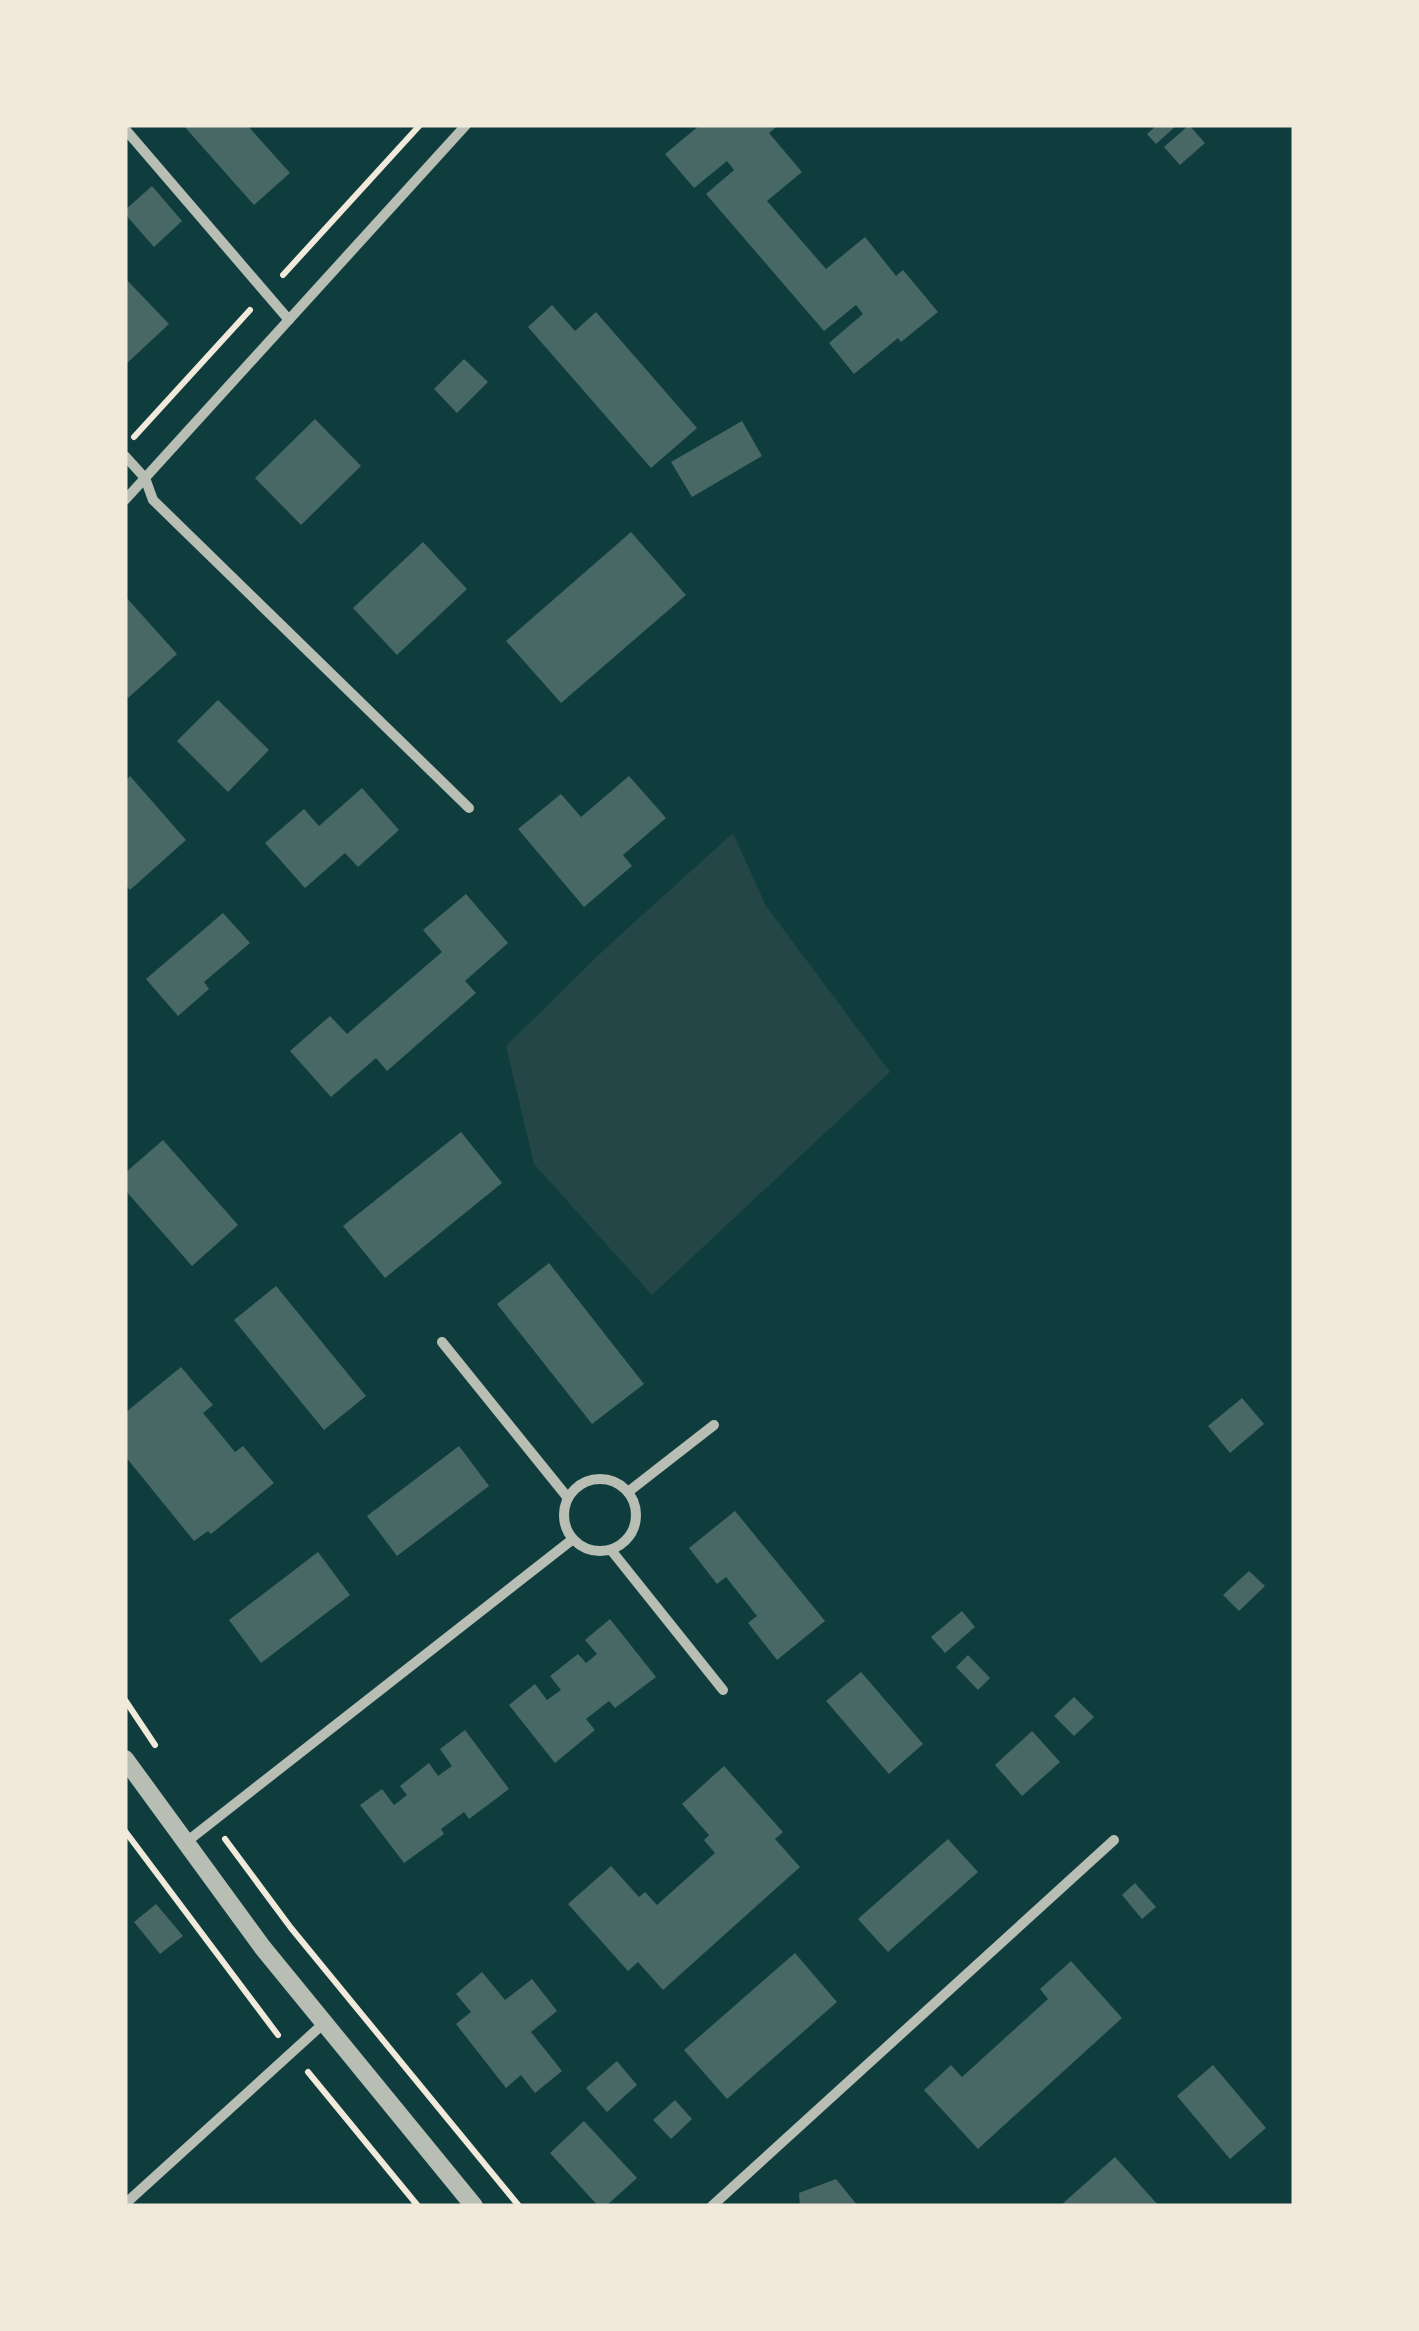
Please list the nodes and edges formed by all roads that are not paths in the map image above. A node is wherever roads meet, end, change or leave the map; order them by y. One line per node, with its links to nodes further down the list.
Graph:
1 (466, 125): 3 (street)
2 (125, 129): 3 (street)
3 (289, 320): 5 (street)
4 (125, 456): 5 (street)
5 (144, 478): 6 (street); 7 (street)
6 (125, 500)
7 (469, 808)
8 (442, 1342): 11 (street)
9 (714, 1425): 10 (street)
10 (628, 1492): 11 (street); 13 (street)
11 (568, 1498): 12 (street)
12 (572, 1538): 13 (street); 17 (street)
13 (611, 1550): 14 (street)
14 (722, 1690)
15 (125, 1759): 17 (street)
16 (1114, 1840): 21 (street)
17 (185, 1843): 18 (street)
18 (323, 2024): 19 (street); 20 (street)
19 (125, 2204)
20 (474, 2206)
21 (712, 2206)

